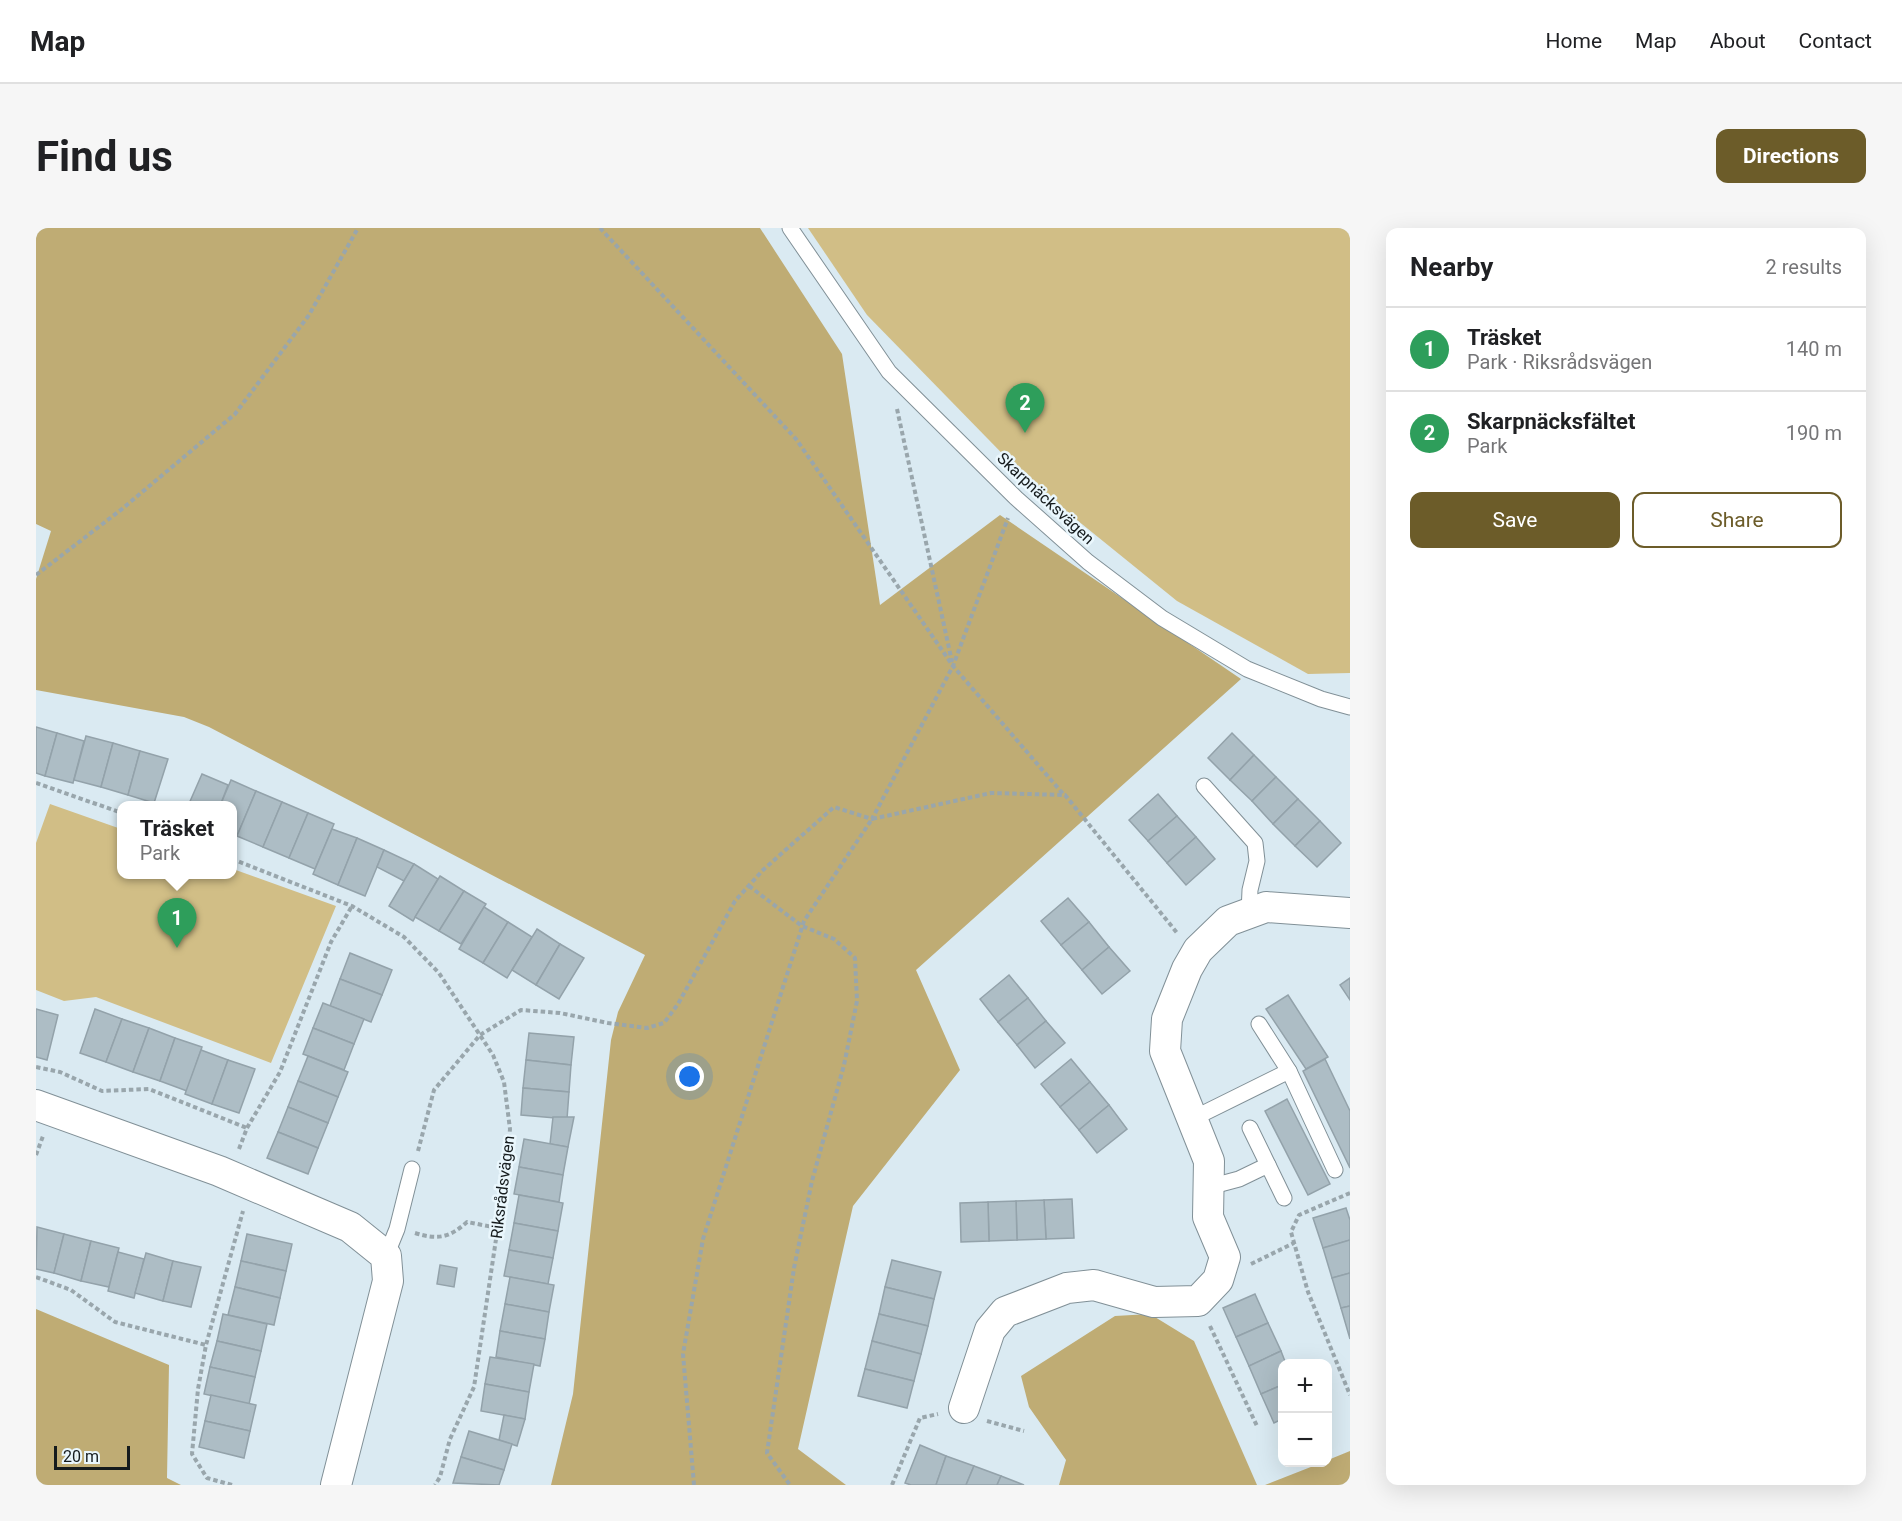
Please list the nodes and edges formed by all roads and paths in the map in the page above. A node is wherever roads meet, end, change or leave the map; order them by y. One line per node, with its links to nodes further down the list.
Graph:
1 (358, 228): 6 (path)
2 (600, 228): 7 (path)
3 (790, 228): 4 (lane, Skarpnäcksvägen)
4 (890, 372): 5 (lane, Skarpnäcksvägen); 7 (path)
5 (1016, 498): 7 (path); 8 (lane, Skarpnäcksvägen)
6 (36, 575)
7 (953, 666): 11 (path); 13 (path)
8 (1350, 707)
9 (36, 783): 12 (path)
10 (1204, 786): 17 (lane)
11 (1065, 795): 13 (path); 20 (path)
12 (117, 811)
13 (872, 819): 15 (path); 19 (path)
14 (237, 861): 16 (path, Riksrådsvägen)
15 (749, 886): 19 (path); 22 (path)
16 (352, 906): 22 (path, Riksrådsvägen); 27 (path)
17 (1249, 913): 18 (street); 26 (street)
18 (1350, 913)
19 (802, 926): 50 (path); 51 (path)
20 (1185, 943)
21 (1259, 1024): 24 (lane)
22 (480, 1035): 30 (path); 36 (path, Riksrådsvägen)
23 (36, 1066): 27 (path)
24 (1289, 1071): 26 (lane); 31 (lane)
25 (36, 1105): 32 (street)
26 (1192, 1119): 33 (street)
27 (247, 1128): 32 (path)
28 (1250, 1128): 29 (lane)
29 (1268, 1165): 33 (lane); 35 (lane)
30 (412, 1169): 37 (lane)
31 (1335, 1170)
32 (240, 1180): 39 (street); 42 (path)
33 (1209, 1187): 41 (street)
34 (1350, 1193): 38 (path)
35 (1284, 1198)
36 (498, 1228): 37 (path); 49 (path, Riksrådsvägen)
37 (397, 1229): 39 (lane)
38 (1294, 1243): 41 (path); 43 (path)
39 (386, 1256): 48 (street)
40 (36, 1277): 42 (path)
41 (1208, 1290): 44 (street); 45 (path)
42 (206, 1345): 47 (path)
43 (1350, 1395)
44 (964, 1408): 46 (path); 52 (path)
45 (1257, 1426)
46 (1024, 1431)
47 (232, 1485)
48 (336, 1485)
49 (435, 1485)
50 (694, 1485)
51 (790, 1485)
52 (892, 1485)

